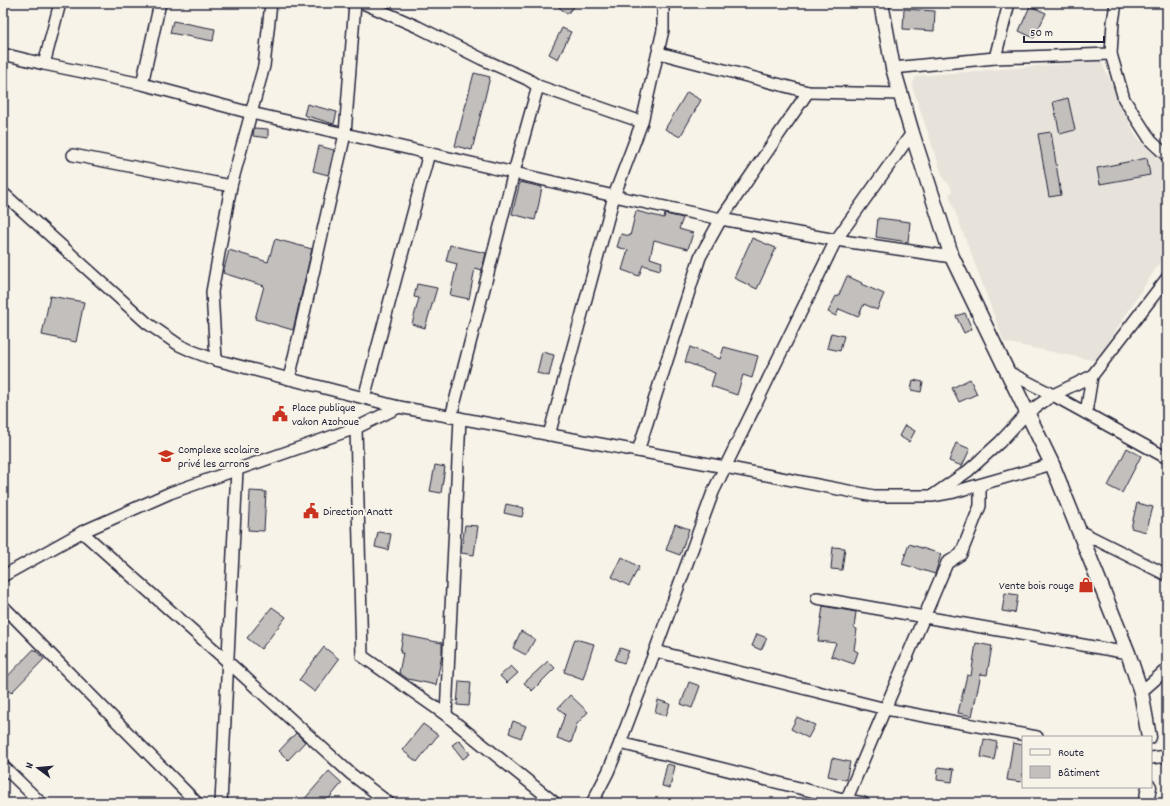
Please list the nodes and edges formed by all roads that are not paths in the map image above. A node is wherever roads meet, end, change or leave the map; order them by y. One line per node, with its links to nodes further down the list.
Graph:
1 (60, 3): 14 (street)
2 (160, 3): 16 (street)
3 (271, 3): 20 (street)
4 (355, 3): 23 (street)
5 (363, 3): 17 (street)
6 (663, 3): 10 (street)
7 (881, 3): 15 (main road)
8 (1009, 3): 13 (street)
9 (1116, 3): 12 (street)
10 (658, 53): 18 (street); 21 (street)
11 (3, 54): 14 (street)
12 (1111, 54): 13 (street); 26 (street)
13 (995, 58): 15 (street)
14 (44, 64): 16 (street)
15 (893, 68): 19 (main road)
16 (142, 84): 20 (street)
17 (538, 86): 21 (street); 27 (street)
18 (808, 92): 19 (street); 31 (street)
19 (901, 94): 22 (main road)
20 (251, 113): 23 (street); 28 (street)
21 (642, 122): 30 (street)
22 (912, 133): 32 (street); 33 (main road)
23 (345, 134): 24 (street); 38 (street)
24 (429, 153): 27 (street); 40 (street)
25 (73, 155): 28 (street)
26 (1167, 156)
27 (514, 172): 30 (street); 44 (street)
28 (231, 186): 35 (street)
29 (3, 193): 35 (street)
30 (614, 196): 31 (street); 46 (street)
31 (721, 220): 32 (street); 47 (street)
32 (836, 240): 33 (street); 50 (street)
33 (952, 258): 36 (main road)
34 (1167, 278): 37 (street)
35 (216, 360): 38 (street)
36 (1008, 372): 39 (street); 42 (main road)
37 (1092, 376): 39 (street); 43 (street)
38 (289, 379): 40 (street)
39 (1053, 395): 42 (street); 43 (street)
40 (364, 398): 41 (street)
41 (398, 408): 44 (street); 45 (street)
42 (1027, 413): 49 (main road); 53 (street)
43 (1086, 413): 48 (street)
44 (455, 417): 46 (street); 67 (street)
45 (356, 428): 51 (street); 67 (street)
46 (549, 435): 47 (street)
47 (638, 451): 50 (street)
48 (1167, 458)
49 (1052, 464): 52 (street); 54 (main road)
50 (725, 467): 53 (street); 61 (street)
51 (237, 469): 55 (street); 63 (street)
52 (980, 484): 53 (street); 60 (street)
53 (932, 496)
54 (1079, 531): 56 (street); 62 (main road)
55 (82, 532): 57 (street); 63 (street)
56 (1167, 575)
57 (3, 576)
58 (817, 598): 60 (street)
59 (3, 606): 77 (street)
60 (924, 617): 62 (street); 66 (street)
61 (655, 651): 66 (street); 70 (street)
62 (1128, 653): 65 (main road)
63 (228, 662): 78 (street); 79 (street)
64 (1167, 669): 65 (street)
65 (1141, 692): 69 (main road)
66 (886, 709): 68 (street); 75 (street)
67 (446, 715): 80 (street)
68 (1032, 736)
69 (1148, 736)
70 (620, 743): 75 (street); 81 (street)
71 (1167, 756): 72 (street)
72 (1152, 758)
73 (3, 766): 76 (street)
74 (1149, 788): 83 (main road)
75 (846, 802): 82 (street)
76 (41, 803)
77 (197, 803)
78 (221, 803)
79 (389, 803)
80 (555, 803)
81 (592, 803)
82 (863, 803)
83 (1146, 803)

